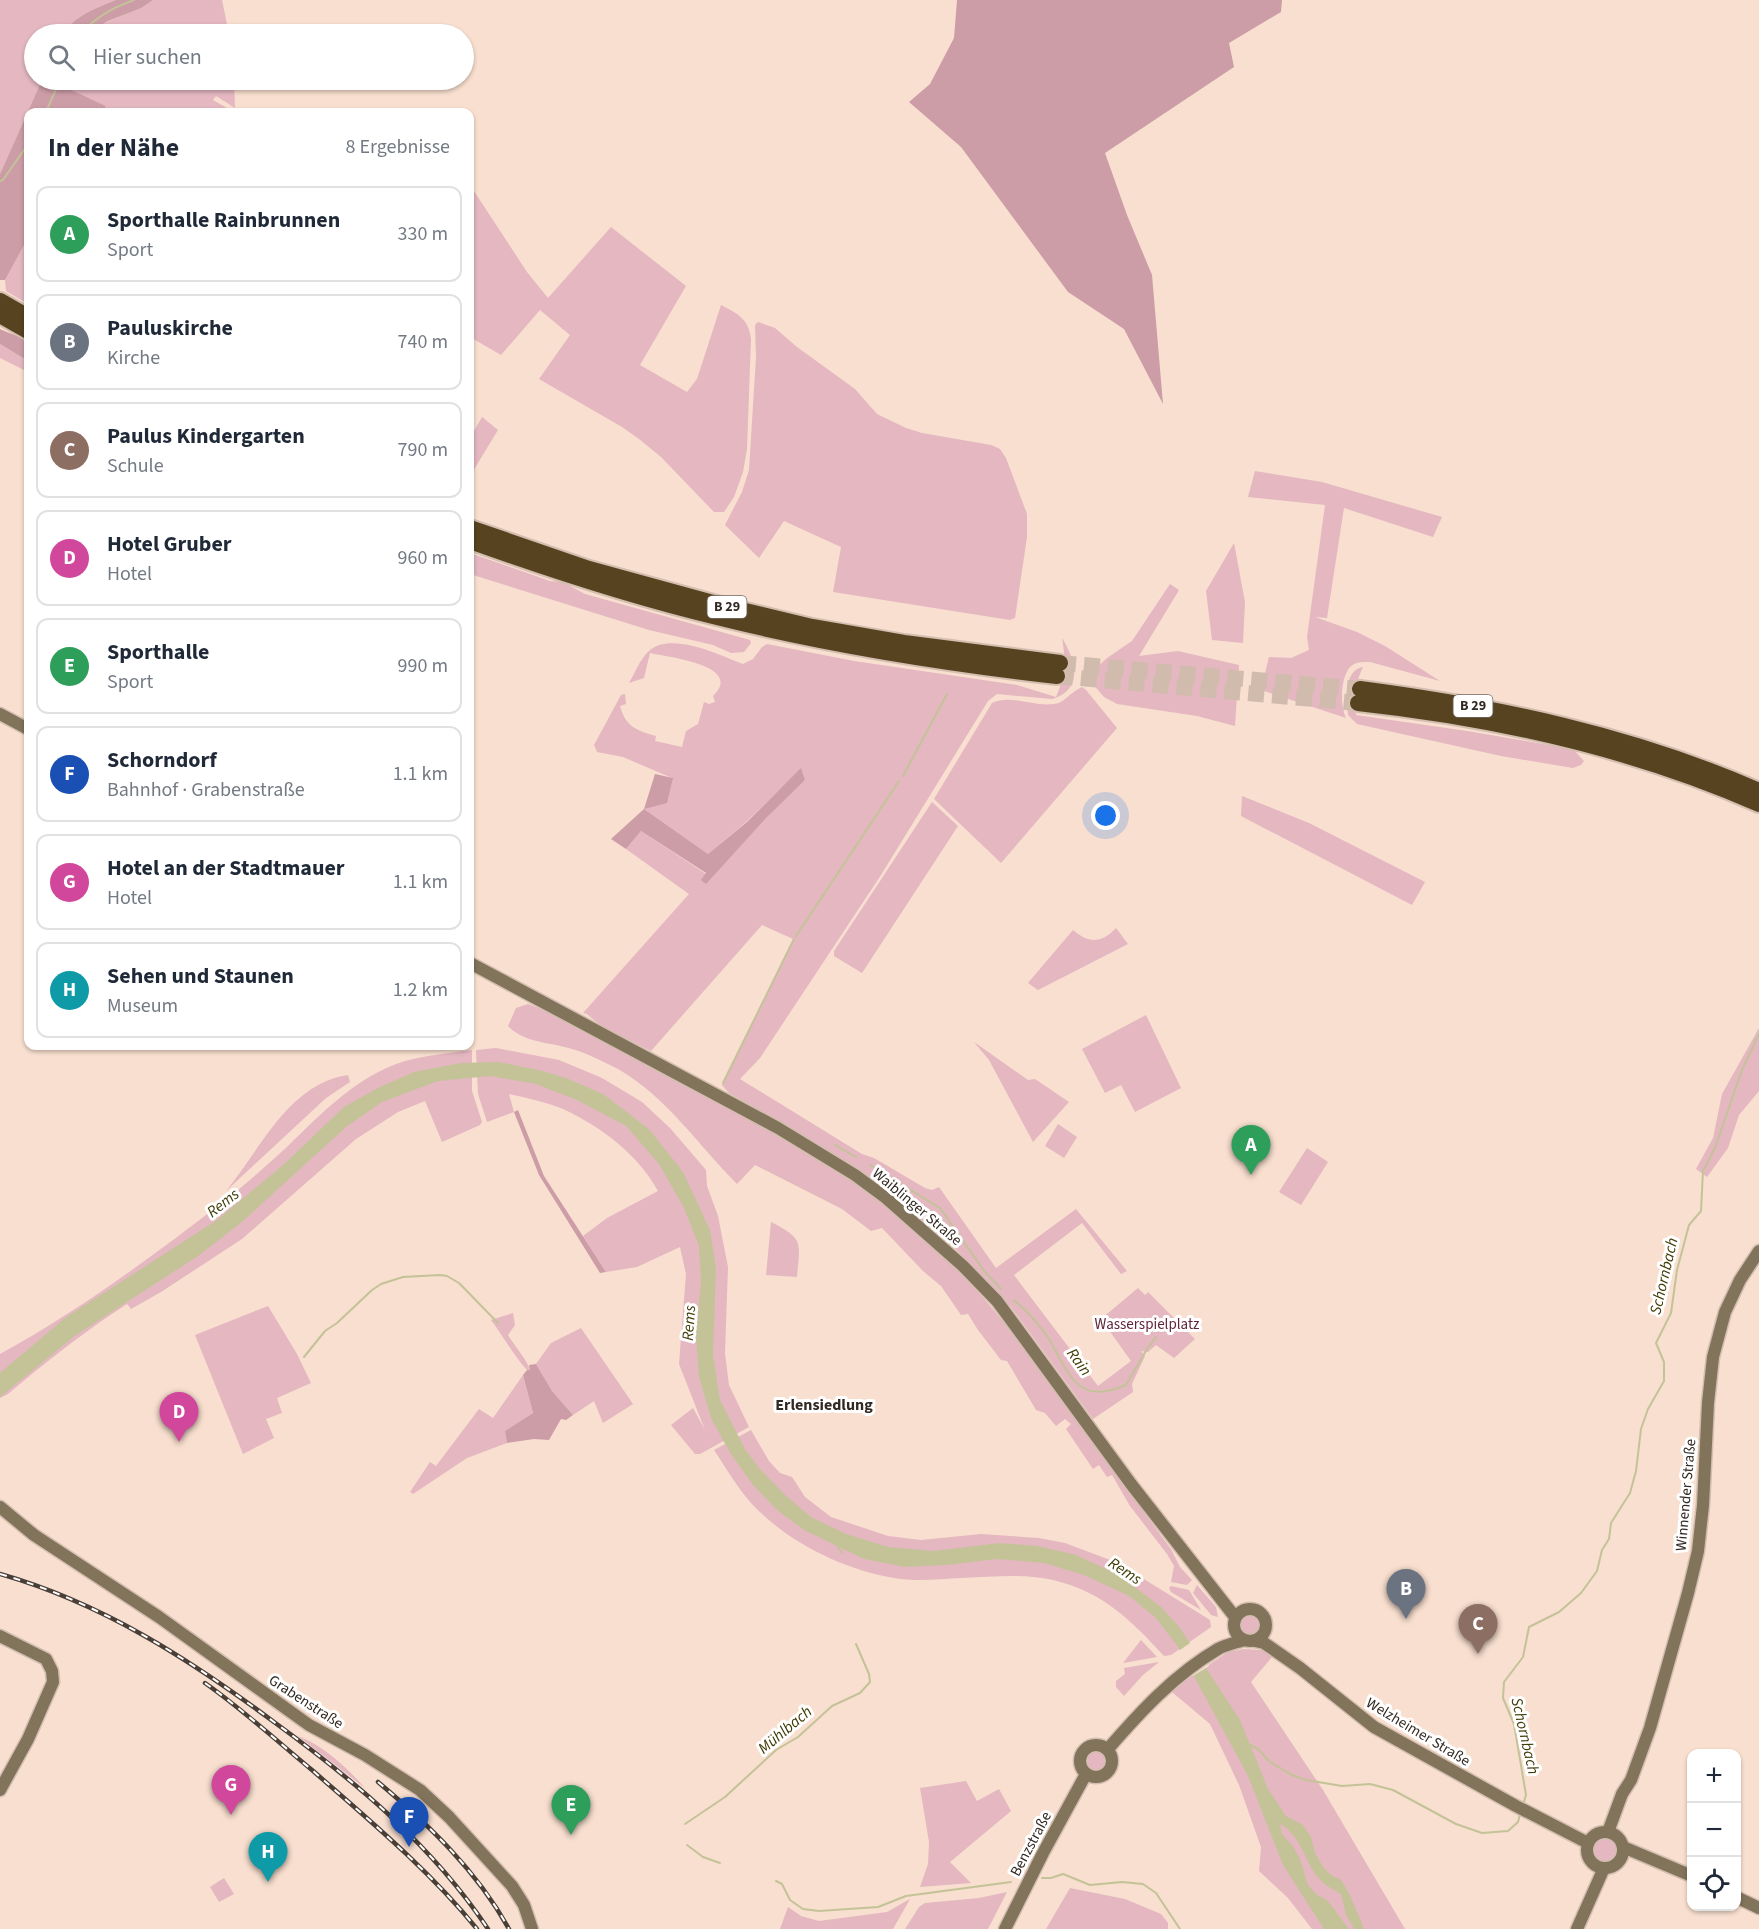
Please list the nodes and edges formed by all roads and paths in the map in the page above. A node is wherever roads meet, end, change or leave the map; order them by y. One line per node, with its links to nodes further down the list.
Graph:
1 (0, 301): 3 (highway)
2 (0, 315): 4 (highway)
3 (24, 315)
4 (24, 329)
5 (474, 529): 6 (highway, B 29)
6 (474, 542)
7 (1359, 696): 10 (highway, B 29)
8 (0, 714): 9 (main road)
9 (24, 727)
10 (1584, 737): 11 (highway, B 29); 12 (highway, B 29)
11 (1759, 790)
12 (1759, 804)
13 (474, 965): 18 (main road, Waiblinger Straße)
14 (1759, 1251): 29 (main road, Winnender Straße)
15 (0, 1507): 17 (main road, Grabenstraße)
16 (3, 1518): 17 (main road, Grabenstraße)
17 (34, 1535): 36 (main road, Grabenstraße)
18 (1207, 1580): 19 (main road, Waiblinger Straße); 20 (main road, Waiblinger Straße)
19 (1246, 1609): 20 (main road); 21 (main road)
20 (1234, 1622): 23 (main road); 24 (main road)
21 (1266, 1629): 23 (main road); 25 (main road, Welzheimer Straße)
22 (0, 1636): 28 (main road)
23 (1249, 1641): 24 (main road); 25 (main road, Welzheimer Straße)
24 (1220, 1648): 26 (main road)
25 (1300, 1668): 30 (main road, Welzheimer Straße)
26 (1108, 1749): 27 (main road); 27 (main road, Benzstraße)
27 (1086, 1774): 38 (main road, Benzstraße)
28 (0, 1790)
29 (1612, 1833): 30 (main road); 31 (main road)
30 (1591, 1840): 32 (main road)
31 (1623, 1851): 32 (main road); 33 (main road)
32 (1600, 1867): 37 (main road)
33 (1687, 1876)
34 (1741, 1899): 35 (main road)
35 (1759, 1908)
36 (531, 1926)
37 (1577, 1928)
38 (1005, 1929)

